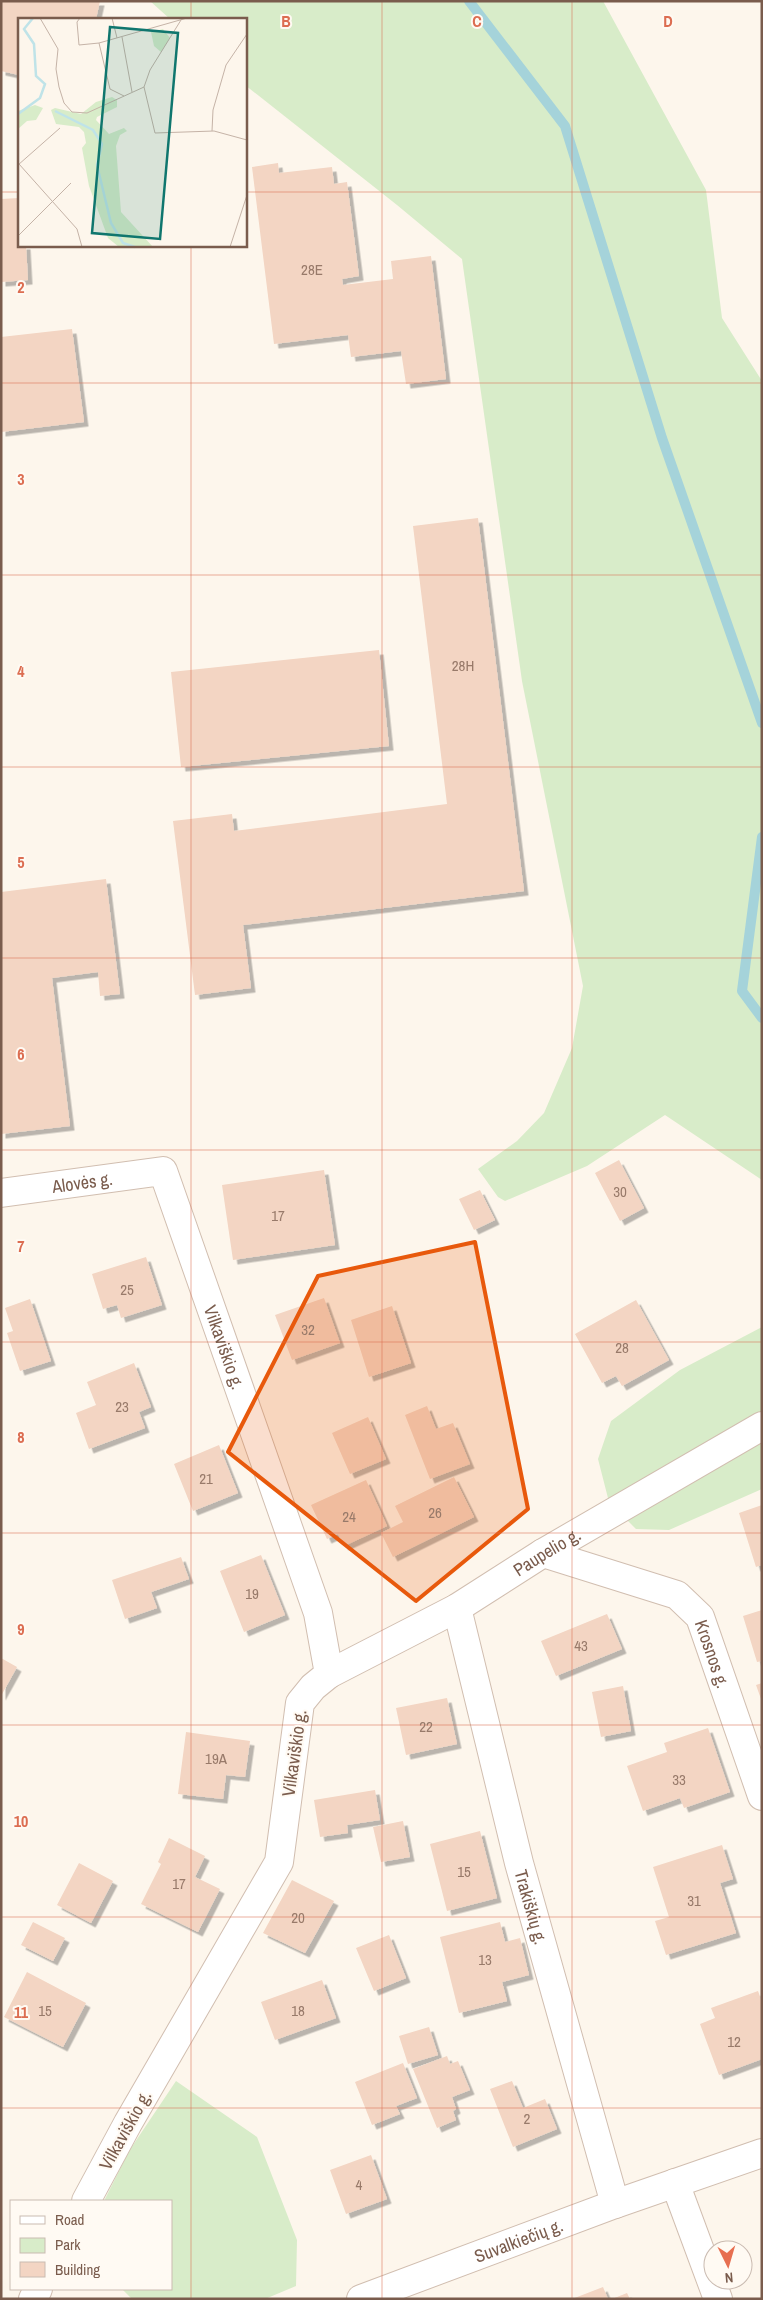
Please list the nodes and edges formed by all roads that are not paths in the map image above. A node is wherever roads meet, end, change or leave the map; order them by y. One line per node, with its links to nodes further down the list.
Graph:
1 (163, 1171): 2 (street, Alovės g.); 6 (street, Vilkaviškio g.)
2 (1, 1193)
3 (762, 1426): 4 (street, Paupelio g.)
4 (543, 1553): 5 (street, Paupelio g.); 7 (street, Krosnos g.)
5 (457, 1608): 6 (street, Paupelio g.); 11 (street, Trakiškių g.)
6 (329, 1674): 10 (street, Vilkaviškio g.)
7 (762, 1796)
8 (762, 2153): 9 (street, Suvalkiečių g.)
9 (675, 2183): 11 (street, Suvalkiečių g.); 13 (street)
10 (87, 2200)
11 (615, 2204): 12 (street, Suvalkiečių g.)
12 (361, 2299)
13 (718, 2299)

